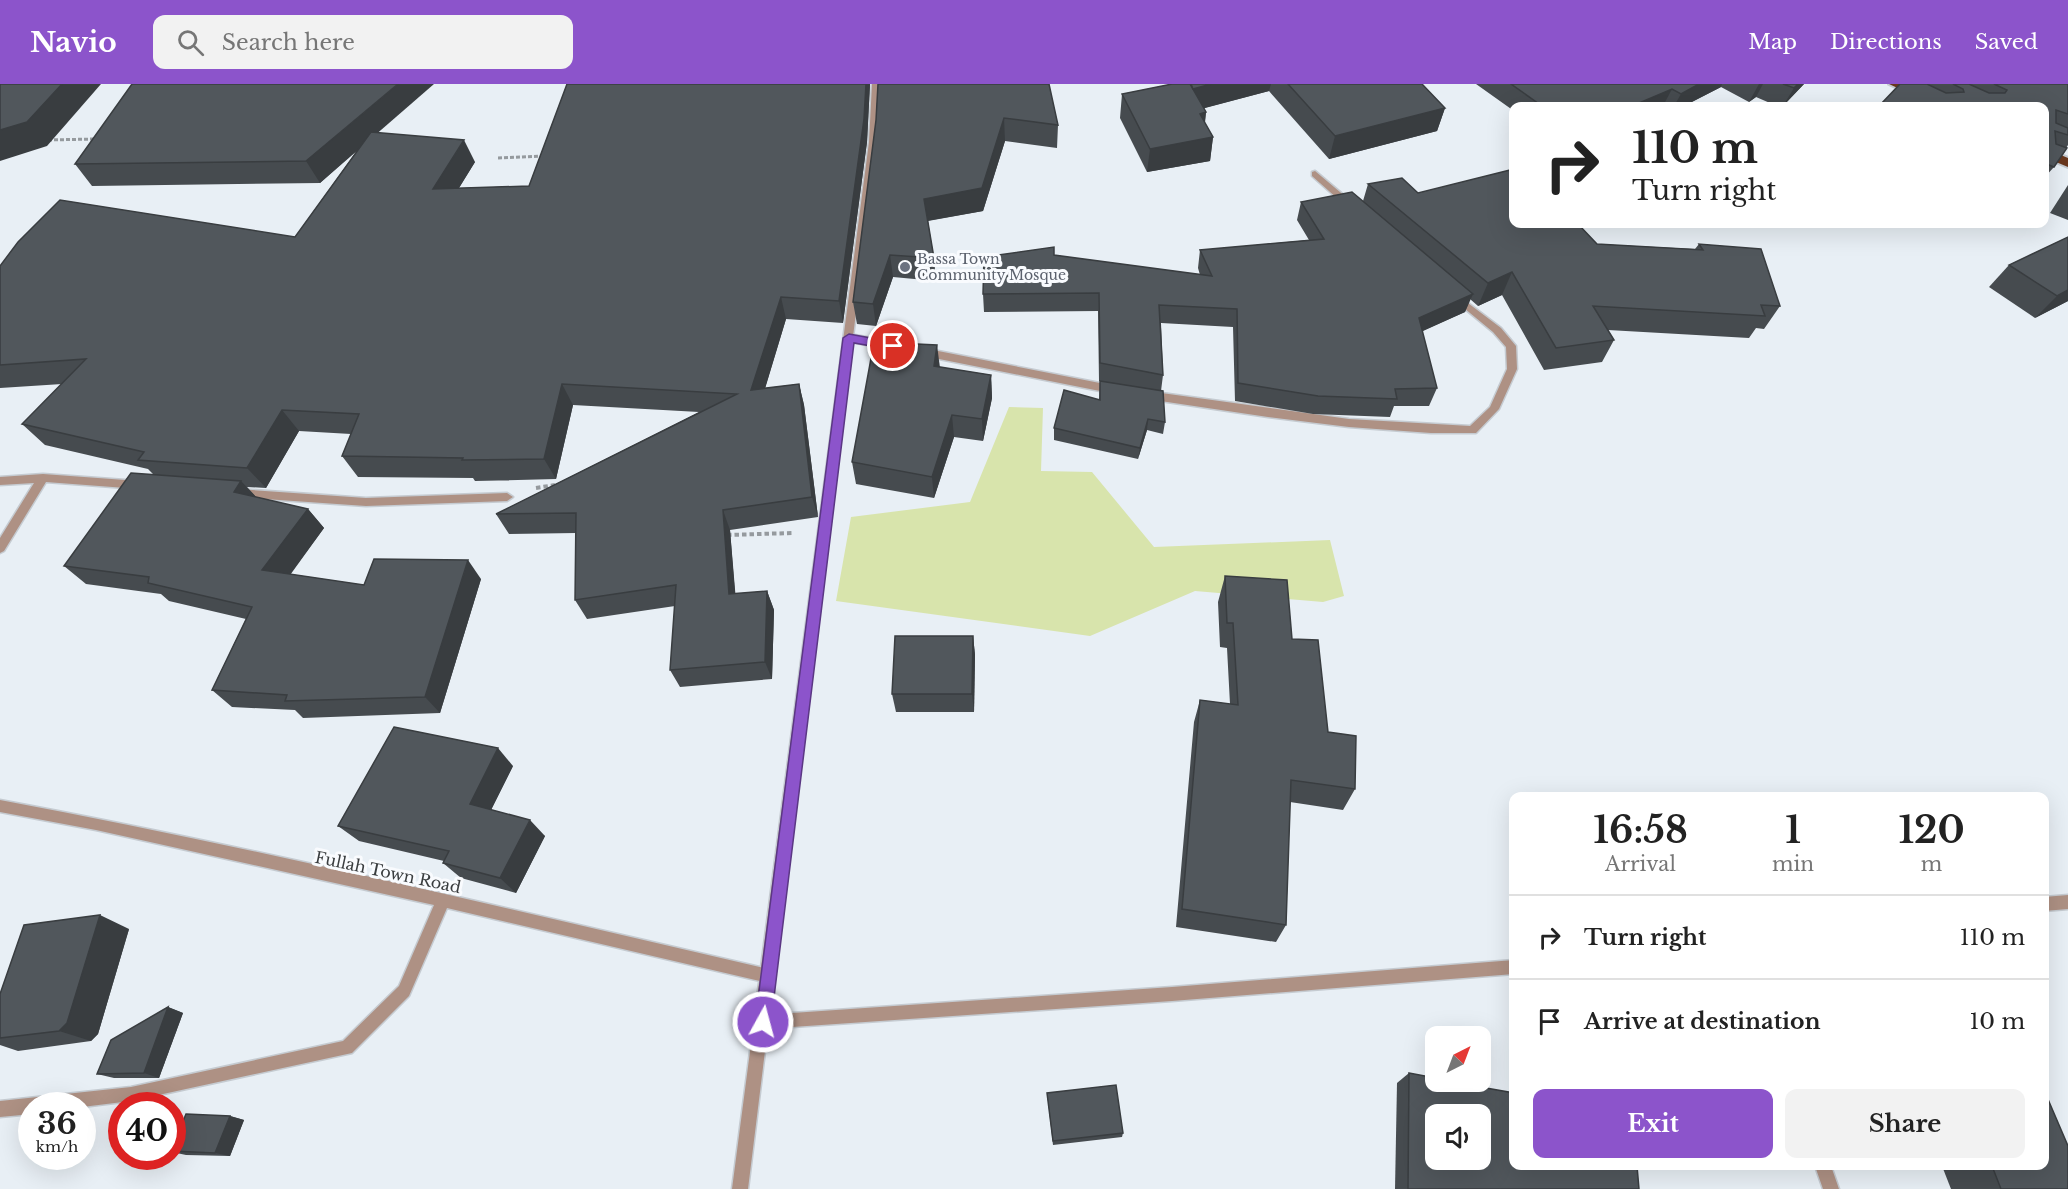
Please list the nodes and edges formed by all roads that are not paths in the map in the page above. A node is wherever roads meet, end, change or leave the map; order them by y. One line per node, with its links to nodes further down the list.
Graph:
1 (876, 84): 9 (street)
2 (1895, 84): 3 (highway)
3 (1935, 102)
4 (2049, 154): 5 (highway)
5 (2068, 163)
6 (1315, 174): 7 (street)
7 (1358, 212)
8 (1445, 288): 11 (street)
9 (849, 338): 10 (street); 23 (street)
10 (1126, 392)
11 (1138, 393)
12 (43, 478): 13 (street); 14 (street); 17 (street)
13 (0, 481)
14 (151, 486)
15 (223, 492): 16 (street)
16 (507, 497)
17 (0, 548)
18 (0, 806): 19 (street, Fullah Town Road)
19 (443, 900): 23 (street, Fullah Town Road); 25 (street)
20 (2068, 902): 21 (street)
21 (2049, 904)
22 (1509, 967): 24 (street)
23 (768, 976): 24 (street)
24 (763, 1022): 29 (street)
25 (96, 1098)
26 (18, 1107): 27 (street)
27 (0, 1109)
28 (1824, 1170): 30 (street)
29 (740, 1189)
30 (1831, 1189)

